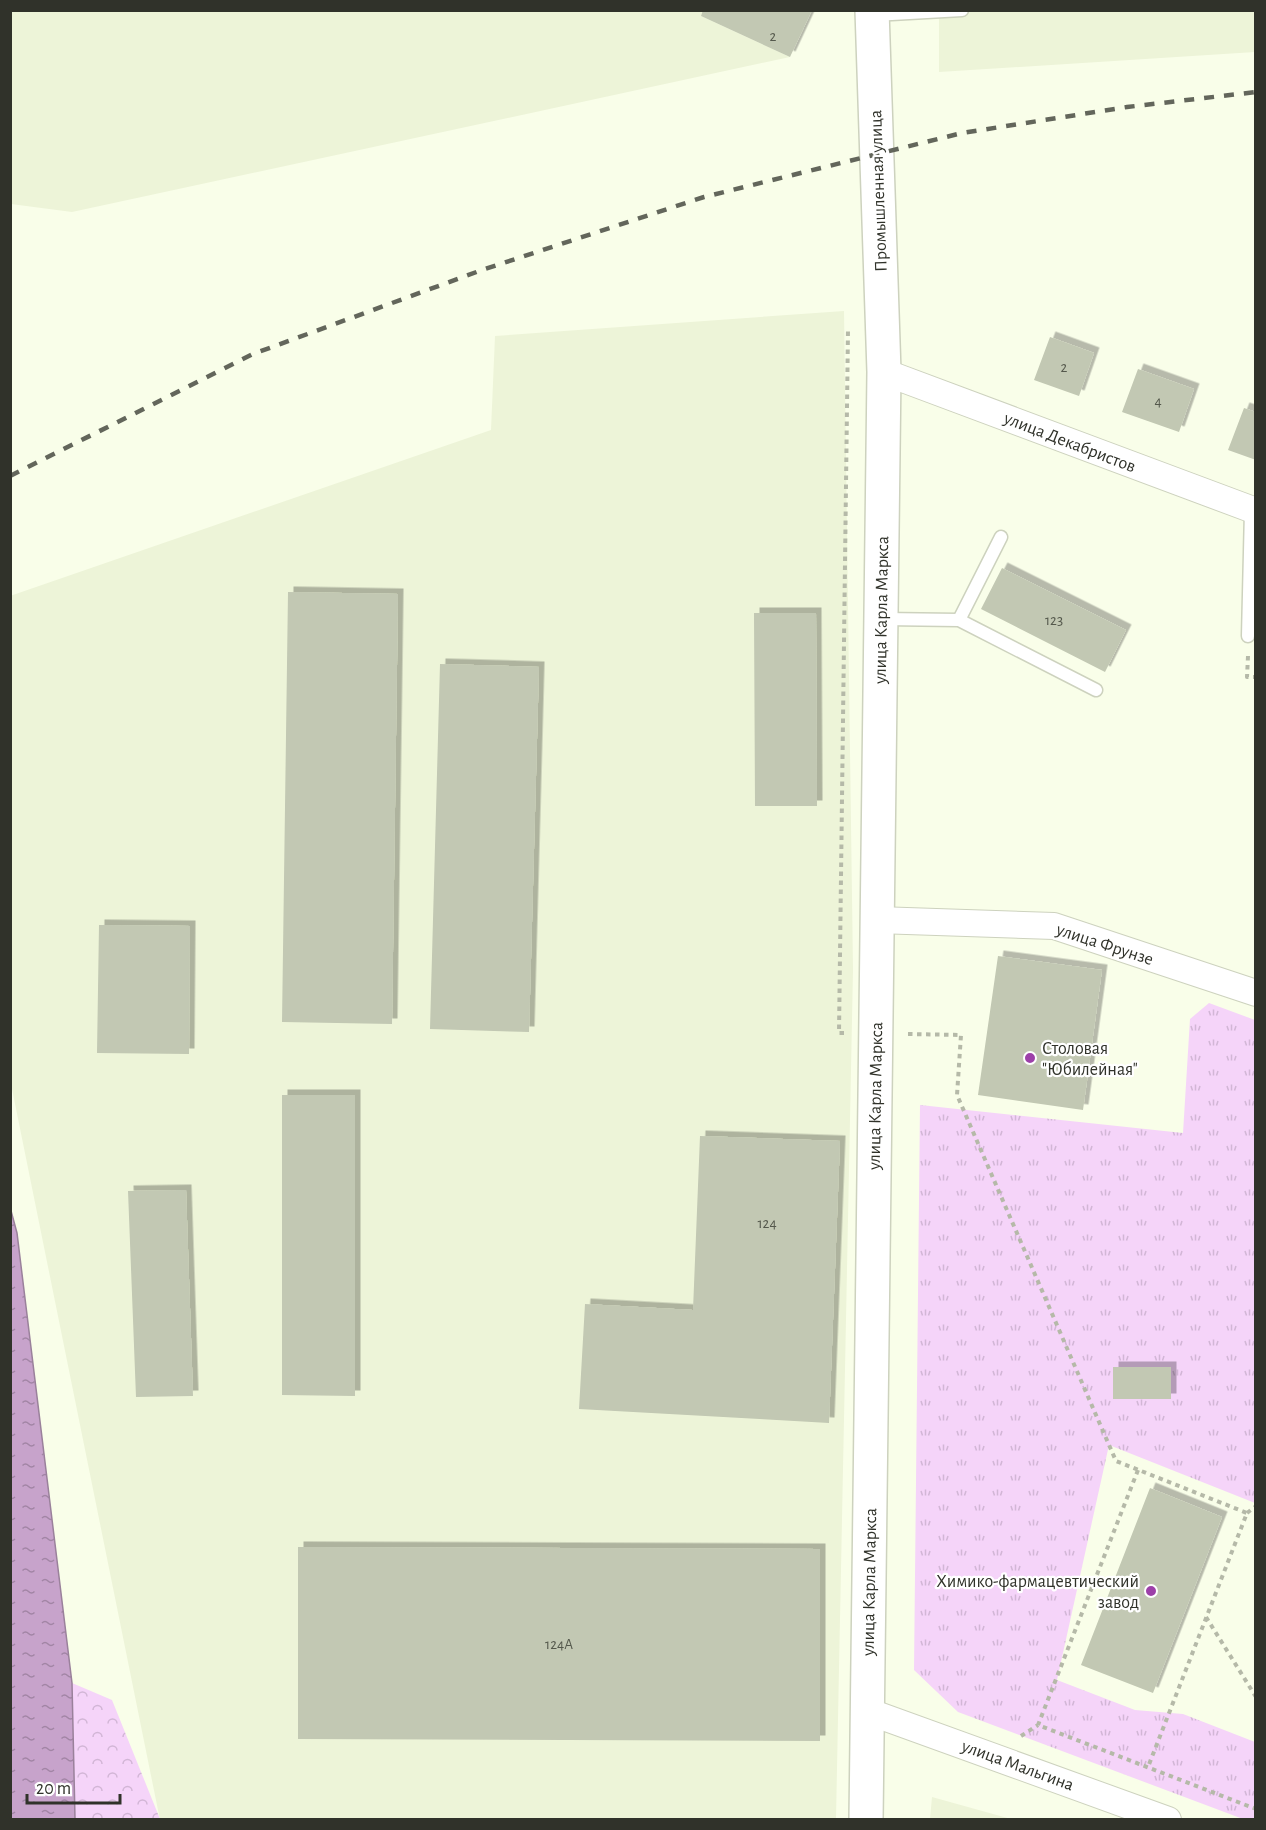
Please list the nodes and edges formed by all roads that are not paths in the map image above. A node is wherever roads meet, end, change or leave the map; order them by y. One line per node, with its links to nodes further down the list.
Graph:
1 (962, 10): 2 (lane)
2 (872, 13): 3 (street, Промышленная улица)
3 (884, 372): 4 (street, улица Декабристов); 6 (street, улица Карла Маркса)
4 (1253, 511): 8 (lane)
5 (1001, 537): 7 (lane)
6 (881, 619): 7 (lane); 10 (street, улица Карла Маркса)
7 (959, 620): 9 (lane)
8 (1248, 636)
9 (1096, 690)
10 (877, 920): 11 (street, улица Фрунзе); 12 (street, улица Карла Маркса)
11 (1256, 993)
12 (867, 1711): 13 (street, улица Карла Маркса); 14 (street, улица Мальгина)
13 (866, 1820)
14 (1168, 1820)

